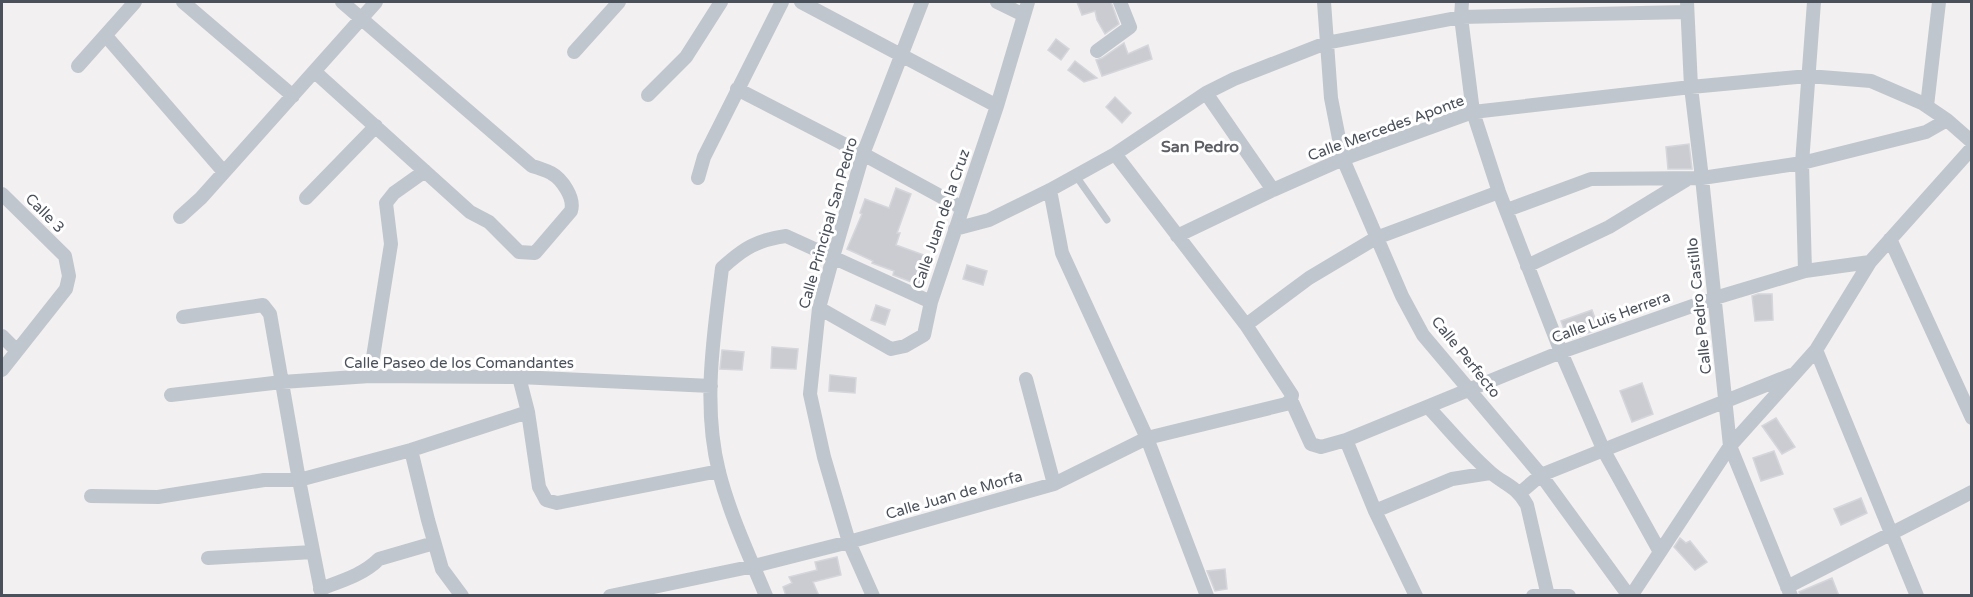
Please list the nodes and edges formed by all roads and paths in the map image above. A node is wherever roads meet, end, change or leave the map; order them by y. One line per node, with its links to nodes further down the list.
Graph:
1 (135, 2): 20 (street)
2 (183, 2): 32 (street)
3 (342, 2): 18 (street)
4 (376, 2): 18 (street)
5 (620, 2): 23 (street)
6 (721, 2): 31 (street)
7 (782, 2): 29 (street)
8 (801, 2): 24 (street)
9 (922, 2): 24 (street, Calle Principal San Pedro)
10 (997, 2): 17 (street)
11 (1120, 2): 22 (street)
12 (1324, 2): 21 (street, Calle Perfecto)
13 (1462, 2): 19 (street)
14 (1814, 2): 27 (street)
15 (1939, 2): 34 (street)
16 (1687, 7): 19 (street); 28 (street, Calle Pedro Castillo)
17 (1026, 8): 33 (street, Calle Juan de la Cruz)
18 (363, 18): 26 (street); 45 (street)
19 (1461, 18): 21 (street); 35 (street)
20 (106, 36): 25 (street); 44 (street)
21 (1326, 43): 30 (street); 42 (street, Calle Perfecto)
22 (1097, 51)
23 (574, 52)
24 (902, 56): 33 (street); 40 (street, Calle Principal San Pedro)
25 (78, 66)
26 (315, 72): 32 (street); 37 (street)
27 (1808, 76): 28 (street, Calle Mercedes Aponte); 34 (street, Calle Mercedes Aponte); 43 (street)
28 (1691, 87): 35 (street, Calle Mercedes Aponte); 48 (street, Calle Pedro Castillo)
29 (737, 89): 40 (street); 47 (street)
30 (1206, 93): 41 (street); 51 (street)
31 (648, 95)
32 (293, 96): 44 (street)
33 (997, 106): 55 (street, Calle Juan de la Cruz)
34 (1927, 106): 36 (street, Calle Mercedes Aponte)
35 (1473, 112): 42 (street, Calle Mercedes Aponte); 52 (street)
36 (1947, 120): 38 (street, Calle Mercedes Aponte); 43 (street)
37 (375, 126): 45 (street); 54 (street)
38 (1971, 141)
39 (1971, 148): 62 (street)
40 (863, 154): 55 (street); 63 (street, Calle Principal San Pedro)
41 (1115, 154): 46 (street); 60 (street)
42 (1343, 159): 51 (street, Calle Mercedes Aponte); 61 (street, Calle Perfecto)
43 (1802, 163): 48 (street); 66 (street)
44 (223, 171): 57 (street)
45 (425, 171): 78 (street)
46 (1076, 176): 50 (street); 58 (lane)
47 (698, 178)
48 (1702, 178): 49 (street); 67 (street, Calle Pedro Castillo)
49 (1687, 179): 56 (street); 65 (street)
50 (1050, 190): 59 (street); 90 (street)
51 (1273, 190): 60 (street, Calle Mercedes Aponte)
52 (1499, 192): 56 (street); 61 (street)
53 (2, 194): 74 (street, Calle 3)
54 (306, 198)
55 (962, 208): 59 (street, Calle Juan de la Cruz)
56 (1507, 210): 65 (street)
57 (180, 218)
58 (1107, 220)
59 (955, 229): 68 (street, Calle Juan de la Cruz)
60 (1177, 236): 71 (street)
61 (1376, 238): 71 (street); 83 (street, Calle Perfecto)
62 (1890, 239): 64 (street); 89 (street)
63 (833, 257): 68 (street); 69 (street, Calle Principal San Pedro); 82 (street)
64 (1870, 262): 66 (street, Calle Luis Herrera); 73 (street)
65 (1527, 266): 75 (street)
66 (1805, 271): 67 (street, Calle Luis Herrera)
67 (1715, 298): 75 (street, Calle Luis Herrera); 86 (street, Calle Pedro Castillo)
68 (931, 302): 69 (street, Calle Juan de la Cruz)
69 (819, 308): 105 (street, Calle Principal San Pedro)
70 (183, 317): 81 (street)
71 (1246, 325): 85 (street)
72 (2, 336): 74 (street)
73 (1816, 350): 77 (street); 104 (street)
74 (17, 351): 76 (street)
75 (1561, 352): 83 (street, Calle Luis Herrera); 94 (street)
76 (2, 370)
77 (1796, 373): 86 (street); 92 (street)
78 (370, 376): 79 (street, Calle Paseo de los Comandantes); 81 (street, Calle Paseo de los Comandantes)
79 (519, 377): 82 (street, Calle Paseo de los Comandantes); 88 (street)
80 (1026, 379): 99 (street)
81 (282, 382): 84 (street, Calle Paseo de los Comandantes); 98 (street)
82 (711, 386): 95 (street)
83 (1470, 389): 87 (street, Calle Luis Herrera); 97 (street, Calle Perfecto)
84 (171, 395)
85 (1291, 398): 90 (street, Calle Juan de Morfa); 91 (street, Calle Luis Herrera)
86 (1725, 402): 92 (street, Calle Pedro Castillo); 94 (street)
87 (1428, 407): 91 (street, Calle Luis Herrera); 96 (street)
88 (528, 412): 93 (street); 95 (street)
89 (1971, 418)
90 (1147, 438): 99 (street, Calle Juan de Morfa); 118 (street)
91 (1346, 440): 103 (street)
92 (1730, 446): 108 (street); 111 (street, Calle Pedro Castillo)
93 (411, 450): 98 (street); 106 (street)
94 (1604, 451): 97 (street); 108 (street)
95 (719, 471): 110 (street)
96 (1490, 472): 101 (street); 103 (street)
97 (1541, 475): 101 (street); 122 (street, Calle Perfecto)
98 (299, 480): 102 (street); 107 (street)
99 (1054, 484): 105 (street, Calle Juan de Morfa)
100 (1971, 492): 104 (street)
101 (1520, 493): 113 (street)
102 (92, 496)
103 (1376, 510): 119 (street)
104 (1890, 533): 111 (street); 123 (street)
105 (849, 542): 110 (street, Calle Juan de Morfa); 117 (street, Calle Principal San Pedro)
106 (434, 543): 112 (street); 114 (street)
107 (313, 552): 109 (street); 112 (street)
108 (1660, 552): 122 (street)
109 (208, 558)
110 (754, 566): 115 (street, Calle Juan de Morfa); 116 (street)
111 (1789, 591)
112 (321, 592)
113 (1548, 595): 120 (street); 121 (street)
114 (462, 596)
115 (610, 596)
116 (766, 596)
117 (873, 596)
118 (1207, 596)
119 (1416, 596)
120 (1533, 596)
121 (1569, 596)
122 (1630, 596)
123 (1917, 596)

